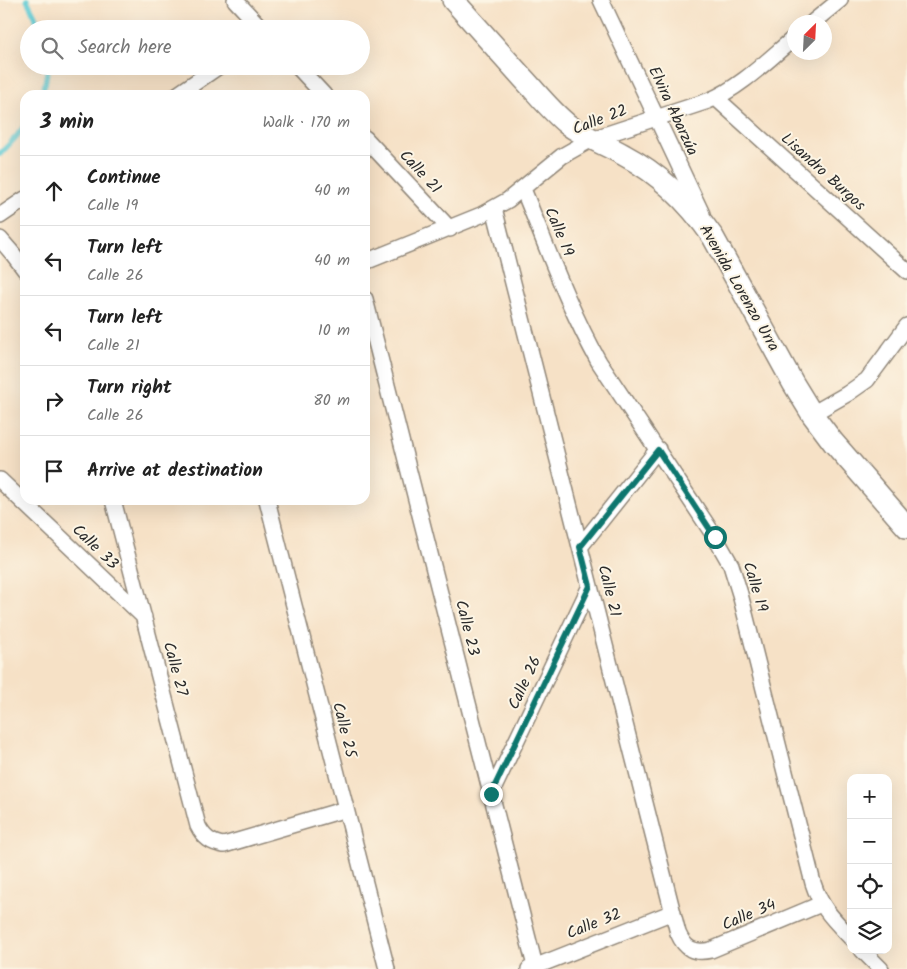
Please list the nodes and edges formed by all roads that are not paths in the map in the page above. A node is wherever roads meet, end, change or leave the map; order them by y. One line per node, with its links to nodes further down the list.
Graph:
1 (235, 0): 6 (street)
2 (453, 0): 14 (street, Avenida Lorenzo Urra)
3 (601, 0): 13 (street, Elvira Abarzúa)
4 (840, 0): 5 (street)
5 (822, 15)
6 (254, 20)
7 (787, 44): 12 (street, Calle 22)
8 (207, 75): 10 (street)
9 (305, 75): 11 (street)
10 (184, 90)
11 (319, 90)
12 (716, 98): 13 (street, Calle 22); 25 (street, Lisandro Burgos)
13 (657, 118): 14 (street, Calle 22); 21 (street, Elvira Abarzúa)
14 (592, 139): 16 (street, Calle 22); 21 (street, Avenida Lorenzo Urra)
15 (370, 143): 20 (street, Calle 21)
16 (522, 189): 18 (street, Calle 22); 29 (street, Calle 19)
17 (20, 202): 19 (street)
18 (494, 208): 20 (street, Calle 22); 36 (street, Calle 21)
19 (0, 216)
20 (450, 229): 23 (street, Calle 22)
21 (713, 237): 28 (street, Avenida Lorenzo Urra)
22 (0, 239): 24 (street)
23 (370, 260)
24 (20, 263)
25 (907, 271)
26 (370, 318): 39 (street, Calle 23)
27 (907, 326): 28 (street)
28 (812, 414): 35 (street, Avenida Lorenzo Urra)
29 (658, 450): 36 (street); 41 (street, Calle 19)
30 (0, 480): 31 (street, Calle 33)
31 (20, 499)
32 (26, 505): 38 (street, Calle 33)
33 (114, 505): 38 (street, Calle 27)
34 (268, 505): 40 (street, Calle 25)
35 (907, 527)
36 (580, 547): 37 (street, Calle 21)
37 (590, 586): 39 (street, Calle 26); 42 (street, Calle 21)
38 (144, 617): 40 (street, Calle 27)
39 (491, 794): 46 (street, Calle 23)
40 (346, 809): 47 (street, Calle 25)
41 (821, 904): 43 (street, Calle 19); 44 (street, Calle 34)
42 (673, 912): 44 (street, Calle 21); 46 (street, Calle 32)
43 (847, 934)
44 (690, 949)
45 (866, 954): 48 (street)
46 (532, 968)
47 (388, 969)
48 (881, 969)

